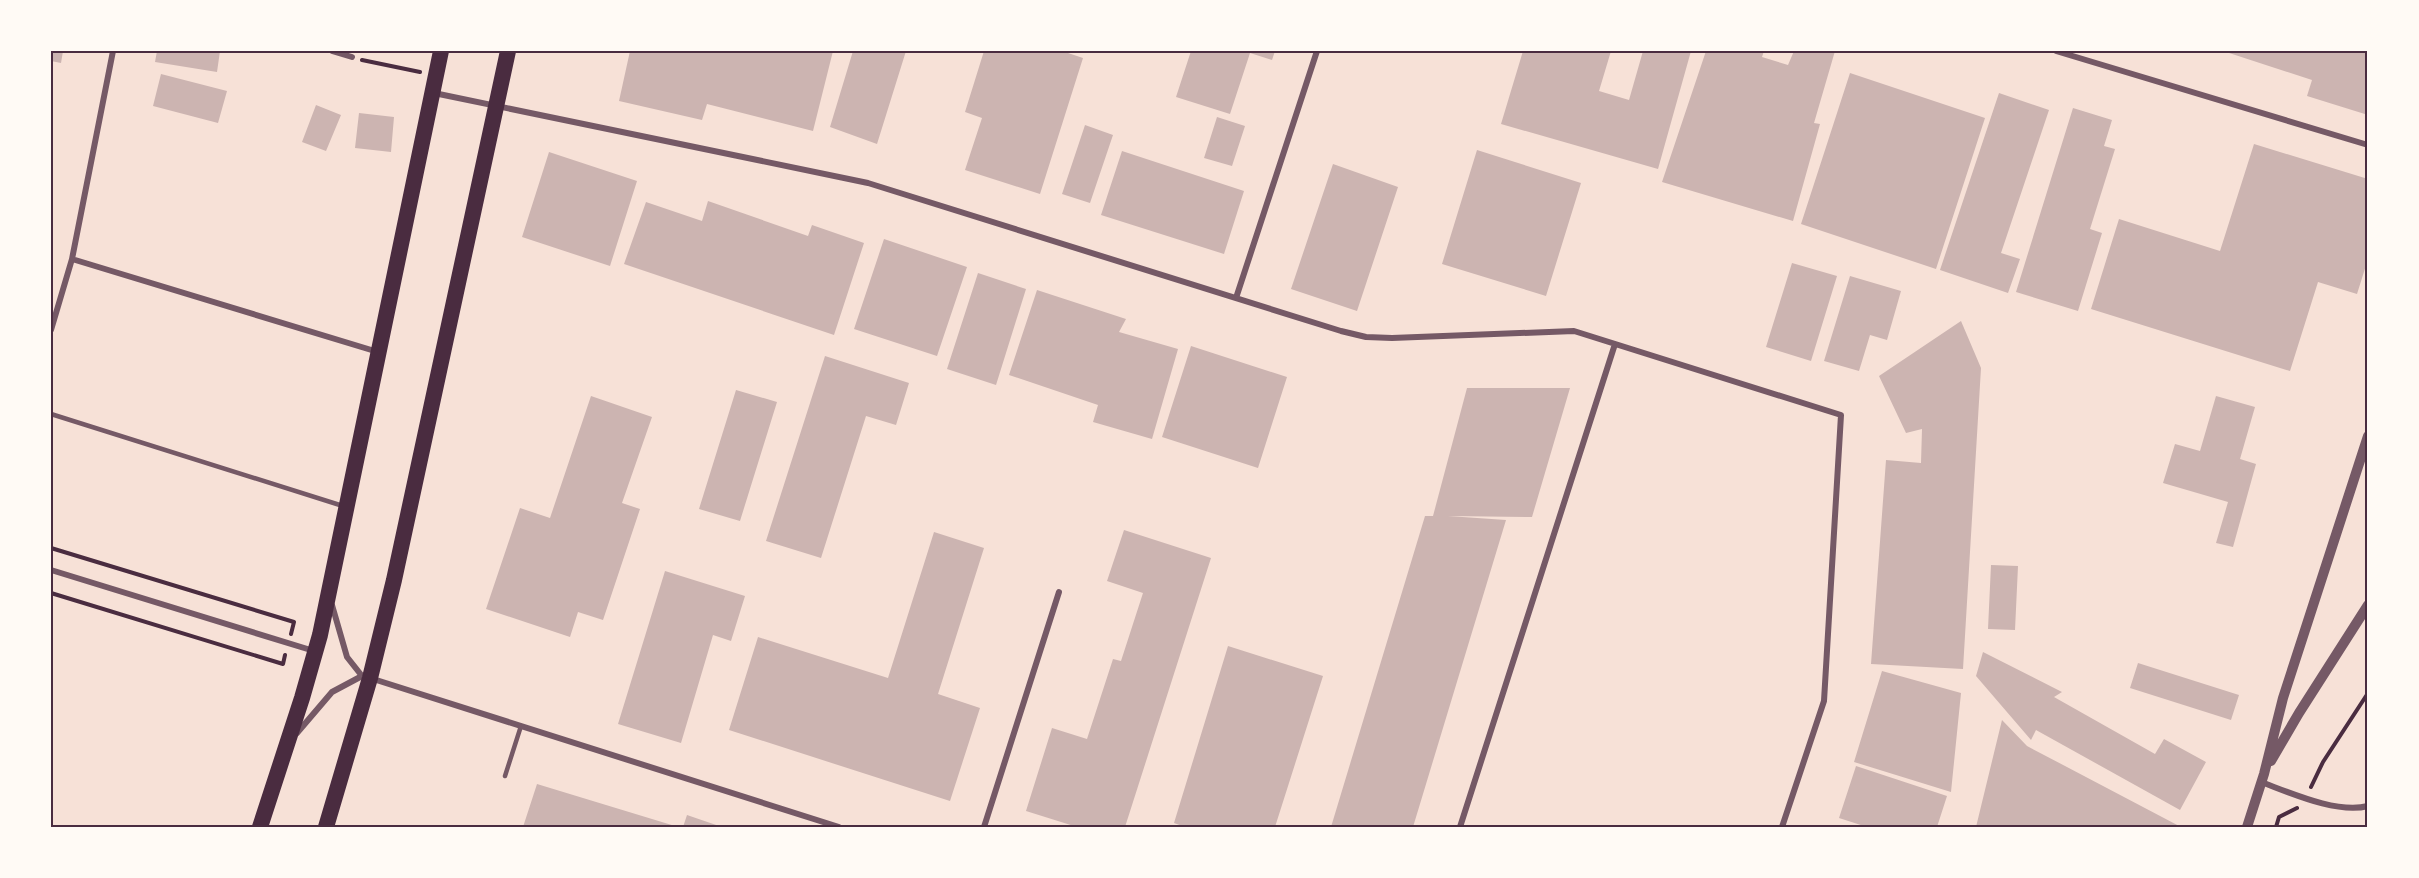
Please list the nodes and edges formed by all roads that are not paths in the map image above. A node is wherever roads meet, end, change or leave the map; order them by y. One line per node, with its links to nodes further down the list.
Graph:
1 (113, 51): 11 (street)
2 (332, 51): 7 (street)
3 (441, 51): 8 (highway)
4 (508, 51): 9 (highway)
5 (1317, 51): 12 (street)
6 (2056, 51): 10 (street)
7 (352, 57)
8 (431, 93): 9 (street); 15 (highway)
9 (497, 106): 12 (street); 24 (highway)
10 (2368, 145)
11 (72, 260): 13 (street); 15 (street)
12 (1236, 298): 14 (street)
13 (51, 330)
14 (1615, 344): 34 (street); 35 (street)
15 (378, 352): 18 (highway)
16 (51, 414): 18 (lane)
17 (2368, 436): 28 (street)
18 (346, 507): 21 (highway)
19 (51, 570): 23 (street)
20 (1059, 592): 33 (street)
21 (329, 593): 23 (highway); 24 (street)
22 (2368, 605): 28 (street)
23 (316, 651): 26 (highway)
24 (366, 677): 25 (street); 26 (street); 31 (highway)
25 (521, 726): 27 (lane); 32 (street)
26 (288, 742): 30 (highway)
27 (505, 776)
28 (2262, 778): 29 (street); 36 (street)
29 (2368, 806)
30 (260, 827)
31 (326, 827)
32 (839, 827)
33 (984, 827)
34 (1460, 827)
35 (1782, 827)
36 (2247, 827)

